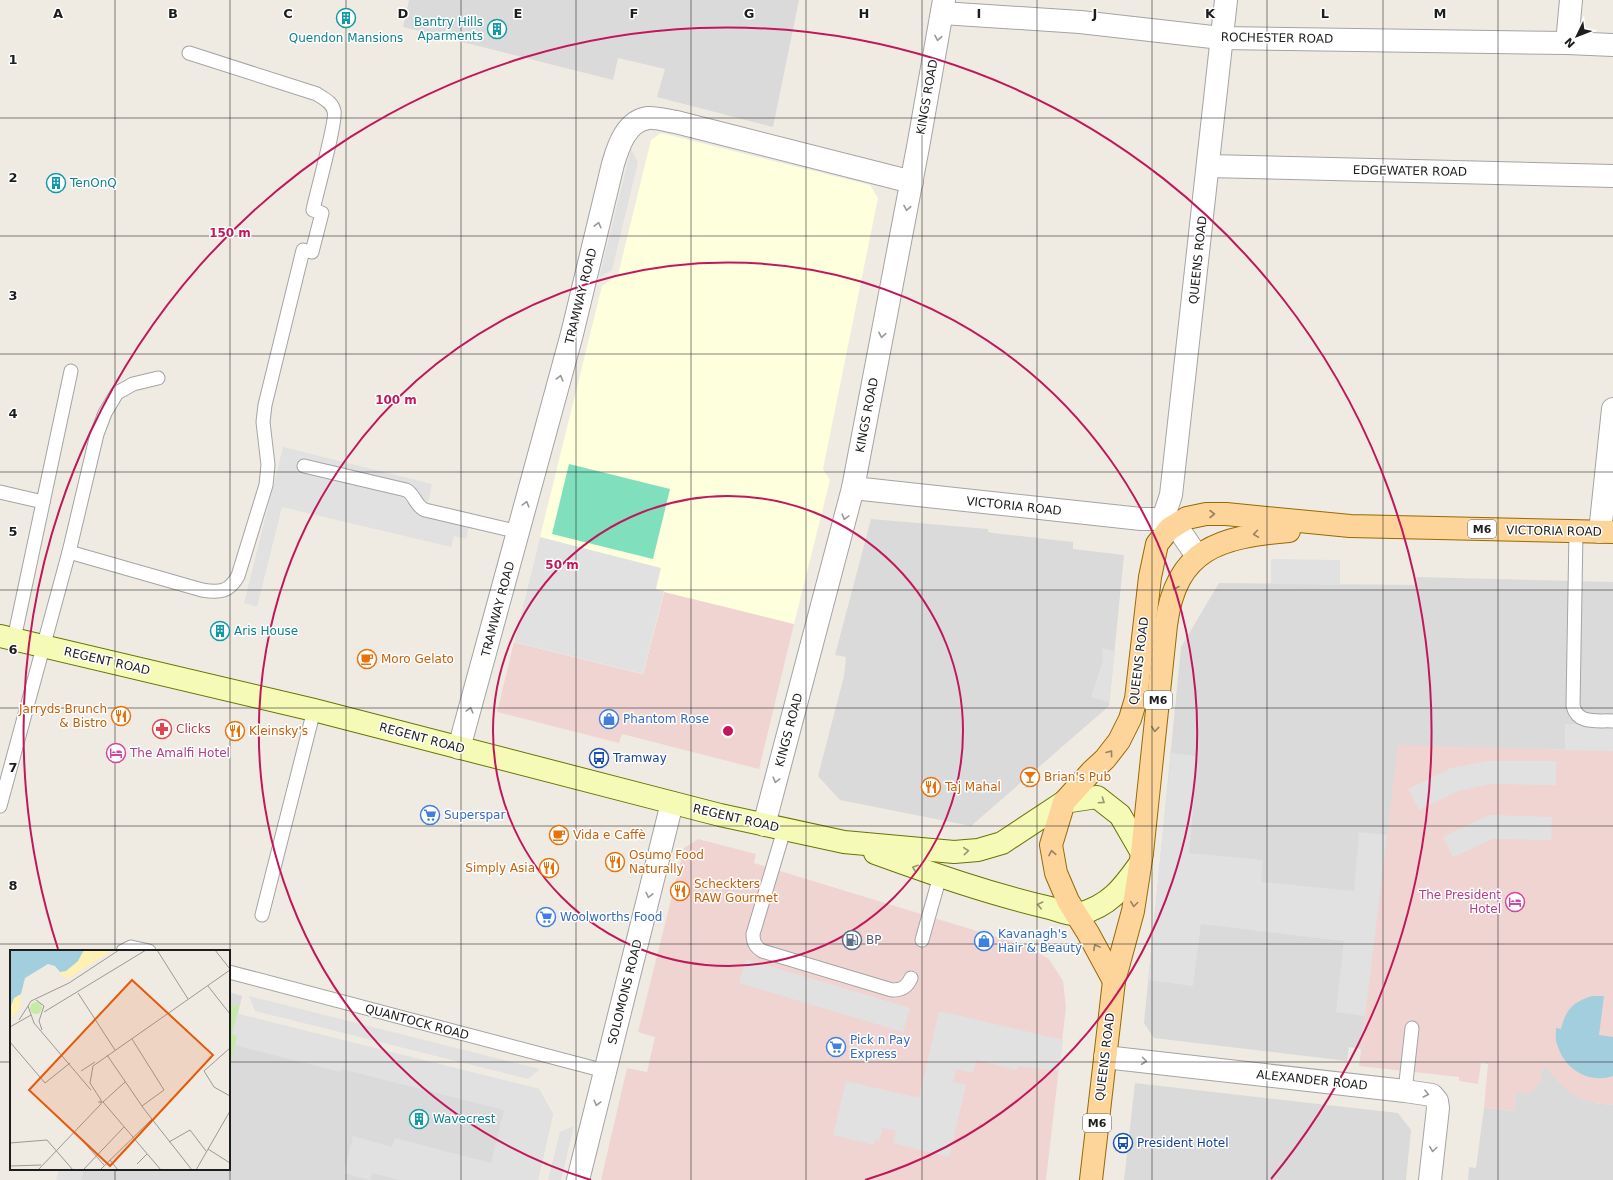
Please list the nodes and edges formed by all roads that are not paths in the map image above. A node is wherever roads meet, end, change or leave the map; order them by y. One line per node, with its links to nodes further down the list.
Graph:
1 (1226, 0): 4 (street, QUEENS ROAD)
2 (1571, 0): 5 (street)
3 (943, 6): 4 (street, ROCHESTER ROAD); 10 (street, KINGS ROAD, one-way to 10)
4 (1221, 38): 5 (street, ROCHESTER ROAD); 8 (street, QUEENS ROAD)
5 (1567, 43): 6 (street, ROCHESTER ROAD)
6 (1613, 45)
7 (189, 54): 23 (lane)
8 (1208, 166): 9 (street, EDGEWATER ROAD); 18 (street, QUEENS ROAD)
9 (1613, 176)
10 (912, 182): 15 (street, KINGS ROAD, one-way to 15); 20 (street, TRAMWAY ROAD, one-way to 10)
11 (71, 371): 17 (lane)
12 (158, 378): 23 (lane)
13 (1613, 409): 22 (street)
14 (304, 466): 20 (lane)
15 (853, 488): 18 (street, VICTORIA ROAD); 33 (street, KINGS ROAD, one-way to 33)
16 (0, 492): 17 (lane)
17 (43, 502): 25 (lane)
18 (1169, 522): 19 (main road, VICTORIA ROAD / M6, one-way to 19); 24 (street); 30 (main road, QUEENS ROAD / M6, one-way to 18)
19 (1350, 526): 21 (main road, VICTORIA ROAD / M6); 24 (main road, VICTORIA ROAD / M6, one-way to 24)
20 (519, 532): 29 (street, TRAMWAY ROAD, one-way to 20)
21 (1576, 532): 22 (main road, VICTORIA ROAD / M6); 28 (lane)
22 (1606, 532)
23 (69, 552): 26 (lane)
24 (1198, 556): 35 (main road, QUEENS ROAD / M6, one-way to 35)
25 (7, 638): 26 (main road, REGENT ROAD)
26 (43, 646): 27 (main road, REGENT ROAD); 32 (lane)
27 (314, 710): 29 (main road, REGENT ROAD); 38 (lane)
28 (1613, 721)
29 (459, 748): 31 (main road, REGENT ROAD)
30 (1064, 802): 34 (main road, REGENT ROAD, one-way to 30); 35 (main road, one-way to 35); 37 (main road, QUEENS ROAD / M6, one-way to 30)
31 (672, 803): 33 (main road, REGENT ROAD); 47 (street, SOLOMONS ROAD, one-way to 47)
32 (0, 806)
33 (774, 827): 34 (main road, REGENT ROAD); 43 (lane)
34 (844, 842): 36 (main road, REGENT ROAD, one-way to 34)
35 (1140, 859): 37 (main road); 44 (main road, QUEENS ROAD / M6, one-way to 44)
36 (940, 876): 37 (main road, REGENT ROAD, one-way to 36); 39 (lane)
37 (1078, 914): 44 (main road, QUEENS ROAD / M6, one-way to 37)
38 (262, 915)
39 (922, 940)
40 (125, 950): 41 (lane)
41 (145, 950)
42 (230, 972): 47 (lane, QUANTOCK ROAD)
43 (911, 978)
44 (1114, 981): 46 (main road, QUEENS ROAD / M6)
45 (1412, 1028): 48 (lane)
46 (1105, 1057): 48 (street, ALEXANDER ROAD, one-way to 48); 50 (main road, QUEENS ROAD / M6)
47 (605, 1071): 49 (street, SOLOMONS ROAD, one-way to 49)
48 (1405, 1091): 51 (street, ALEXANDER ROAD, one-way to 51)
49 (578, 1180)
50 (1091, 1180)
51 (1430, 1180)

